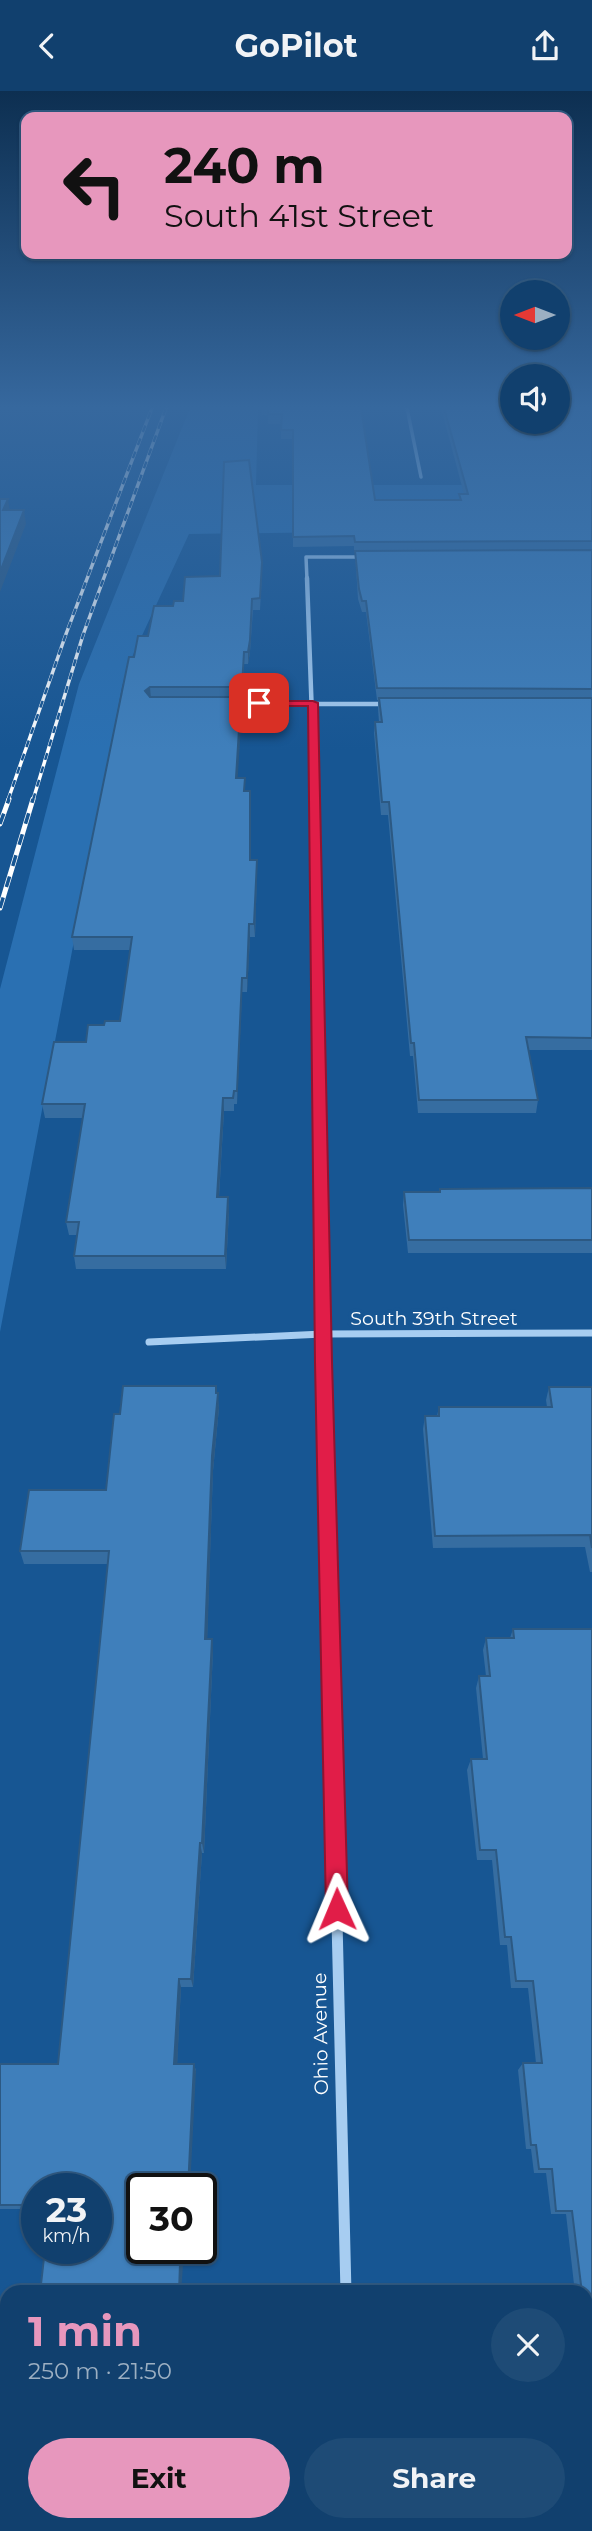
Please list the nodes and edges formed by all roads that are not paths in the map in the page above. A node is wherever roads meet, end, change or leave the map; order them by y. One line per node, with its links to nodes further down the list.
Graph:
1 (374, 557): 2 (street, Ohio Avenue)
2 (313, 703): 3 (street); 4 (street); 6 (street, Ohio Avenue)
3 (218, 704)
4 (397, 704)
5 (592, 1333): 6 (street, South 39th Street)
6 (323, 1334): 7 (street, South 39th Street); 8 (street, Ohio Avenue)
7 (149, 1342)
8 (346, 2285)

